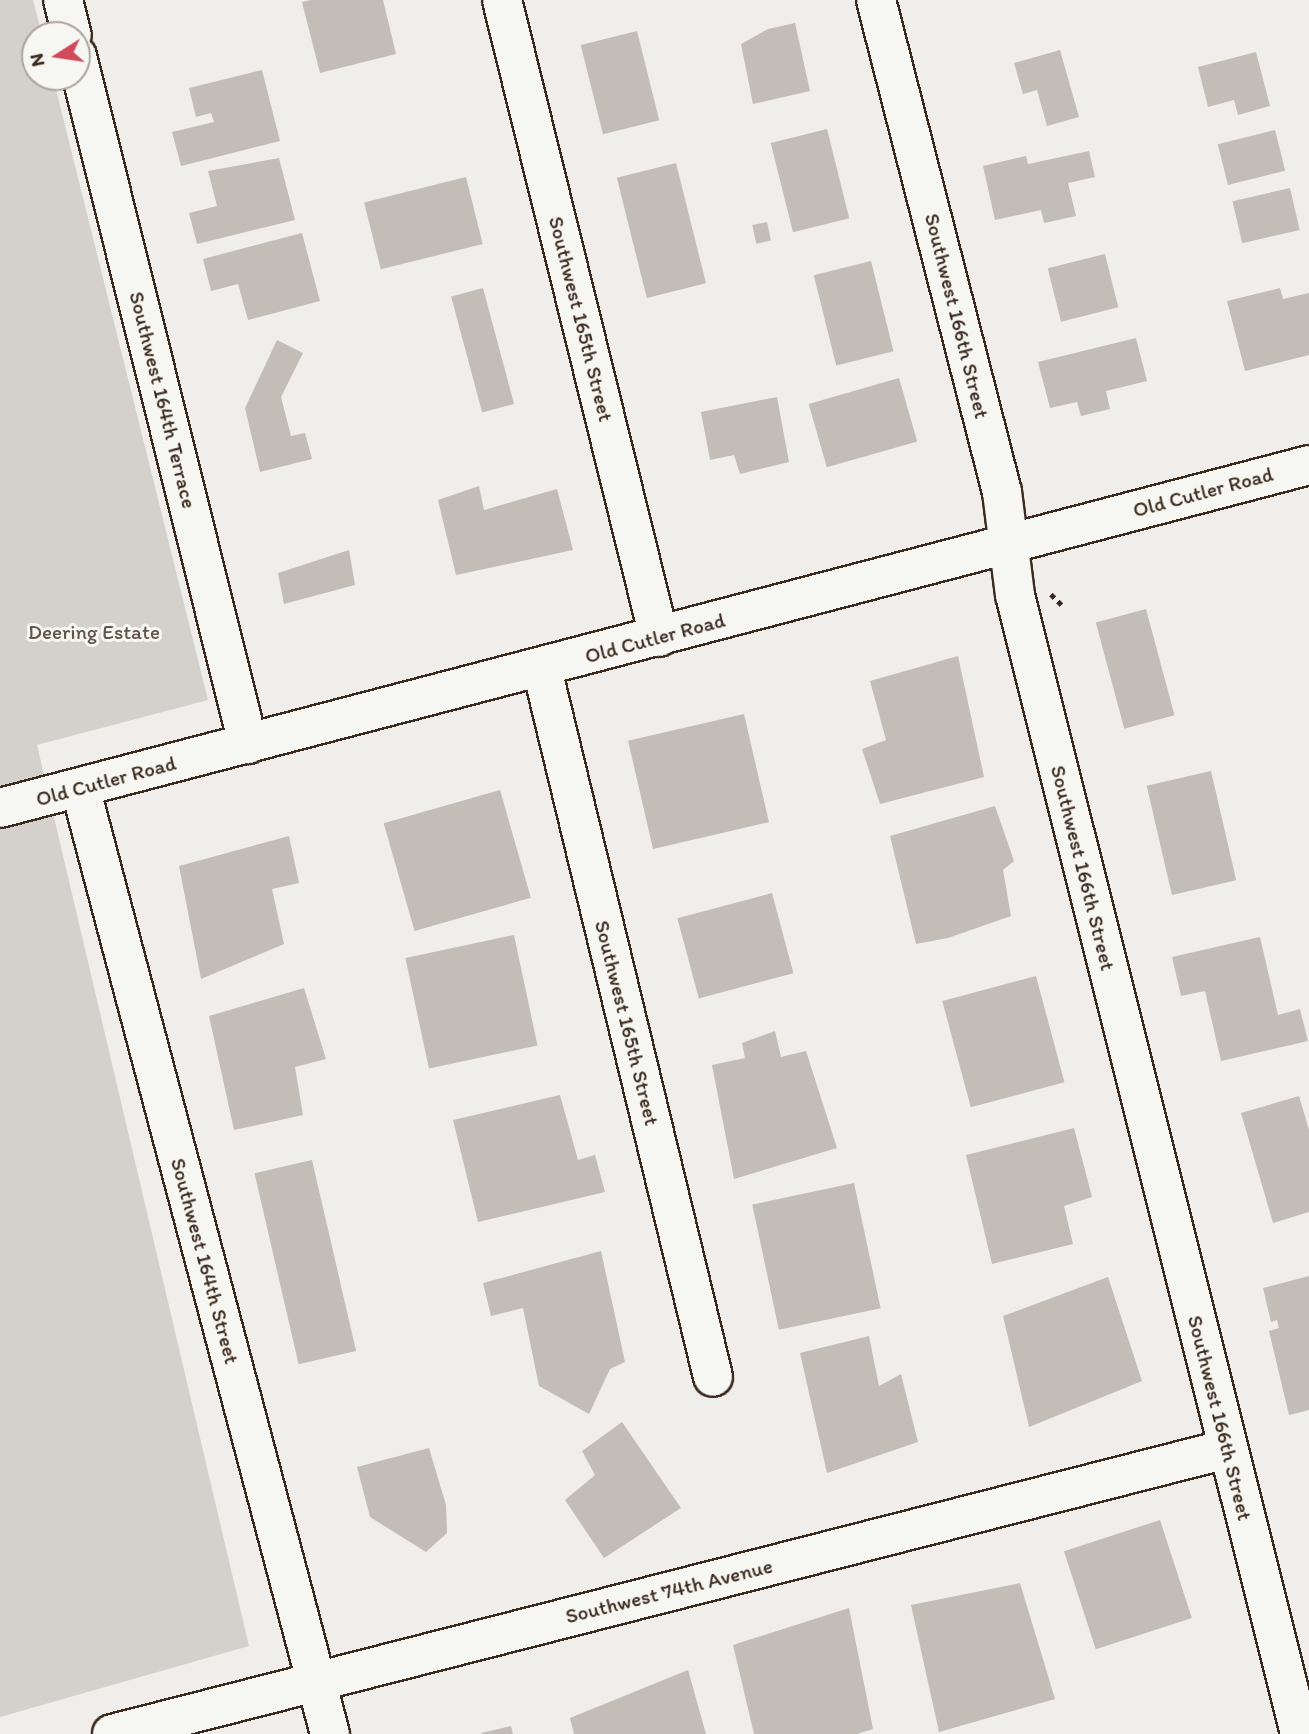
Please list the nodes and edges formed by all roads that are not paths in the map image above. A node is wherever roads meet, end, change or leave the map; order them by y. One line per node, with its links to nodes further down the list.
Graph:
1 (63, 0): 4 (street)
2 (502, 0): 8 (street, Southwest 165th Street)
3 (876, 0): 7 (street, Southwest 166th Street)
4 (68, 21)
5 (86, 91): 10 (street, Southwest 164th Terrace)
6 (1309, 464): 7 (street, Old Cutler Road)
7 (1007, 543): 8 (street, Old Cutler Road); 14 (street, Southwest 166th Street)
8 (659, 637): 9 (street, Old Cutler Road)
9 (542, 668): 10 (street, Old Cutler Road); 13 (street, Southwest 165th Street)
10 (248, 744): 11 (street, Old Cutler Road)
11 (80, 787): 12 (street, Old Cutler Road); 15 (street, Southwest 164th Street)
12 (0, 808)
13 (713, 1377)
14 (1227, 1449): 15 (street, Southwest 74th Avenue); 18 (street, Southwest 166th Street)
15 (316, 1681): 16 (street, Southwest 74th Avenue); 17 (street, Southwest 164th Street)
16 (112, 1734)
17 (330, 1734)
18 (1300, 1734)

